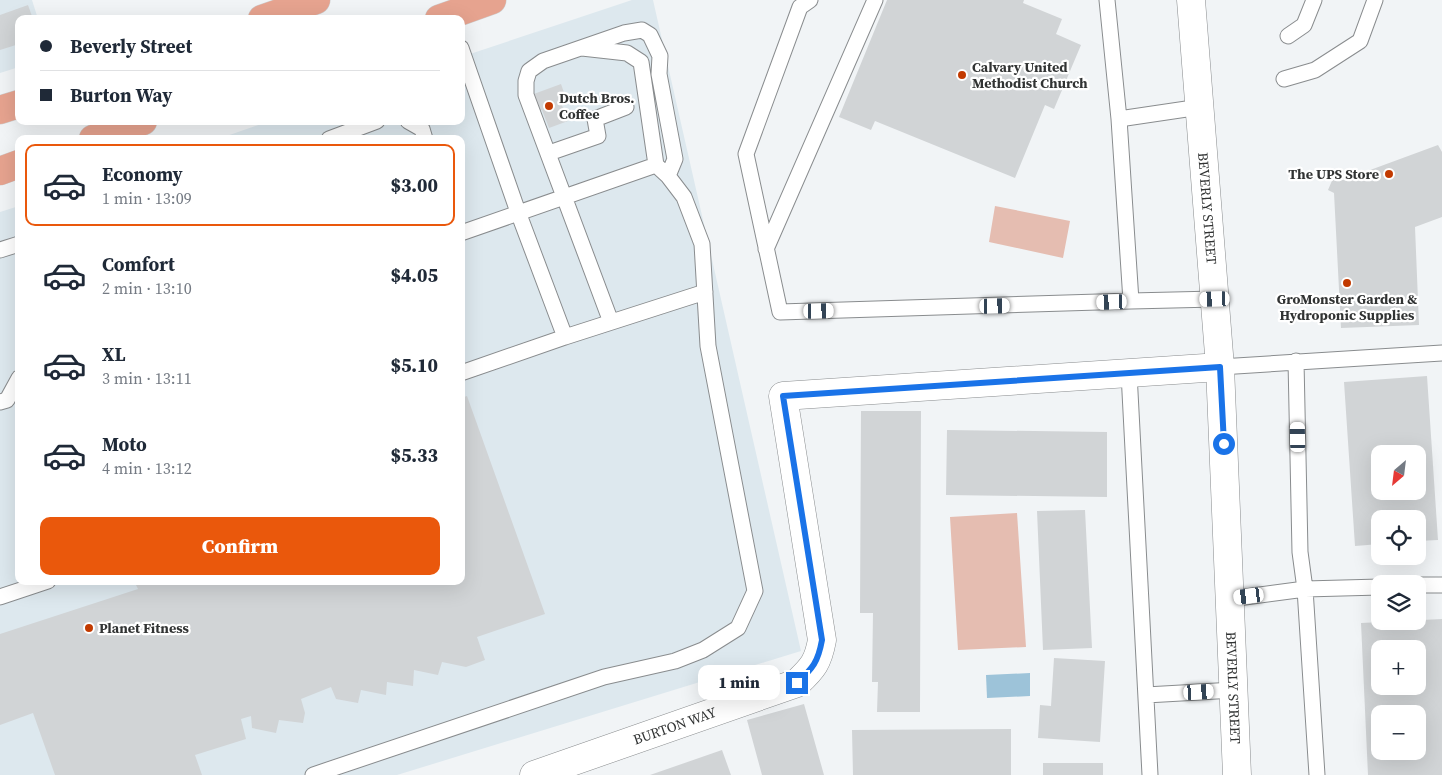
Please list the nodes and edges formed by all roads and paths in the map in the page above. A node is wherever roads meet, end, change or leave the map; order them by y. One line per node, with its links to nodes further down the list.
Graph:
1 (316, 0): 10 (main road)
2 (492, 0): 9 (main road)
3 (810, 0): 33 (lane)
4 (875, 0): 33 (lane)
5 (1107, 0): 19 (lane)
6 (1191, 0): 17 (street, BEVERLY STREET)
7 (1314, 0): 11 (lane)
8 (1375, 0): 14 (lane)
9 (448, 13)
10 (273, 15)
11 (1288, 36)
12 (582, 48): 24 (lane); 26 (lane); 28 (lane)
13 (465, 60): 30 (lane)
14 (1284, 79)
15 (15, 105): 18 (main road)
16 (626, 107): 24 (lane)
17 (1200, 107): 19 (lane); 36 (street, BEVERLY STREET)
18 (0, 110)
19 (1119, 119): 37 (lane)
20 (132, 125): 22 (main road)
21 (366, 125): 23 (lane)
22 (104, 135)
23 (340, 135)
24 (549, 153): 29 (lane)
25 (15, 165): 27 (main road)
26 (656, 165): 28 (lane); 29 (lane)
27 (0, 171)
28 (668, 176): 35 (lane)
29 (565, 197): 30 (lane); 38 (lane)
30 (518, 212): 31 (lane); 39 (lane)
31 (465, 232)
32 (15, 245): 34 (lane)
33 (766, 249): 37 (lane)
34 (0, 250)
35 (705, 292): 38 (lane); 56 (lane)
36 (1215, 299): 37 (lane); 42 (street, BEVERLY STREET)
37 (1131, 302)
38 (611, 322): 39 (lane)
39 (565, 337): 43 (lane)
40 (1442, 353): 41 (lane)
41 (1296, 361): 42 (lane); 51 (lane)
42 (1220, 367): 44 (street, BURTON WAY); 53 (street, BEVERLY STREET)
43 (465, 373)
44 (1129, 373): 55 (lane); 57 (street, BURTON WAY)
45 (15, 385): 46 (lane)
46 (0, 402)
47 (36, 585): 52 (lane)
48 (1426, 585): 49 (lane)
49 (1442, 585)
50 (1371, 587): 51 (lane)
51 (1305, 589): 53 (lane); 60 (lane)
52 (0, 597)
53 (1230, 599): 54 (street, BEVERLY STREET)
54 (1234, 690): 55 (lane); 59 (street, BEVERLY STREET)
55 (1146, 695): 58 (lane)
56 (313, 775)
57 (534, 775)
58 (1150, 775)
59 (1237, 775)
60 (1317, 775)

